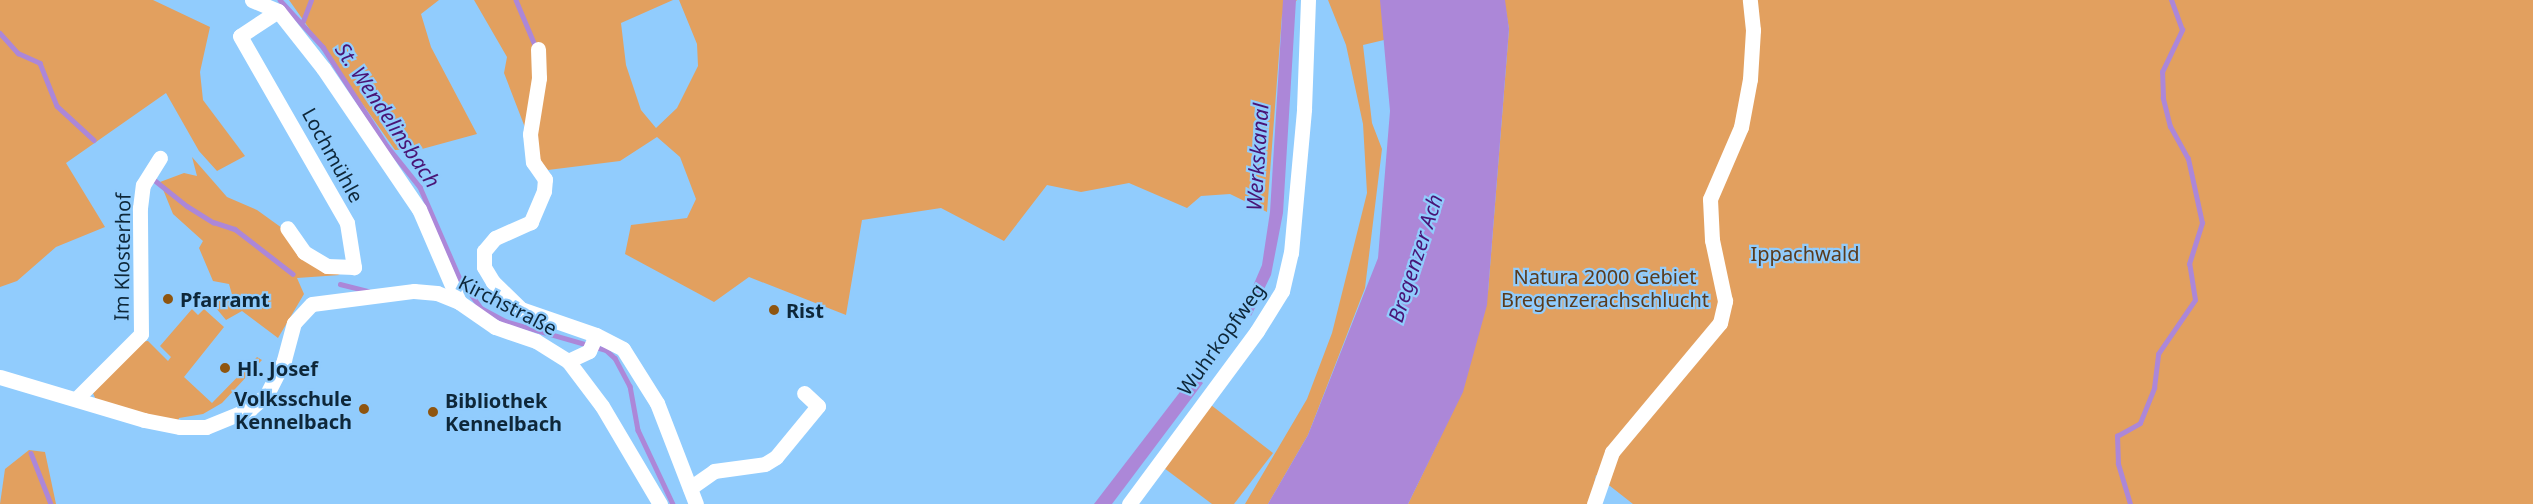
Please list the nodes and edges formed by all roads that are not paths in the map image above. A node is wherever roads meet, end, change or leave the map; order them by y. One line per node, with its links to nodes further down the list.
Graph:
1 (252, 0): 4 (street, Lochmühle)
2 (1308, 0): 17 (street, Wuhrkopfweg)
3 (1750, 0): 18 (street)
4 (278, 11): 7 (street, Lochmühle); 8 (street, Lochmühle)
5 (538, 50): 9 (street)
6 (160, 158): 13 (street, Im Klosterhof)
7 (286, 228)
8 (459, 302): 10 (street, Kirchstraße); 13 (street, Kirchstraße)
9 (593, 342): 10 (street); 14 (street)
10 (568, 361): 15 (street, Kirchstraße)
11 (0, 377): 13 (street)
12 (804, 393): 14 (street)
13 (76, 399)
14 (690, 488): 16 (street)
15 (660, 504)
16 (696, 504)
17 (1129, 504)
18 (1594, 504)

